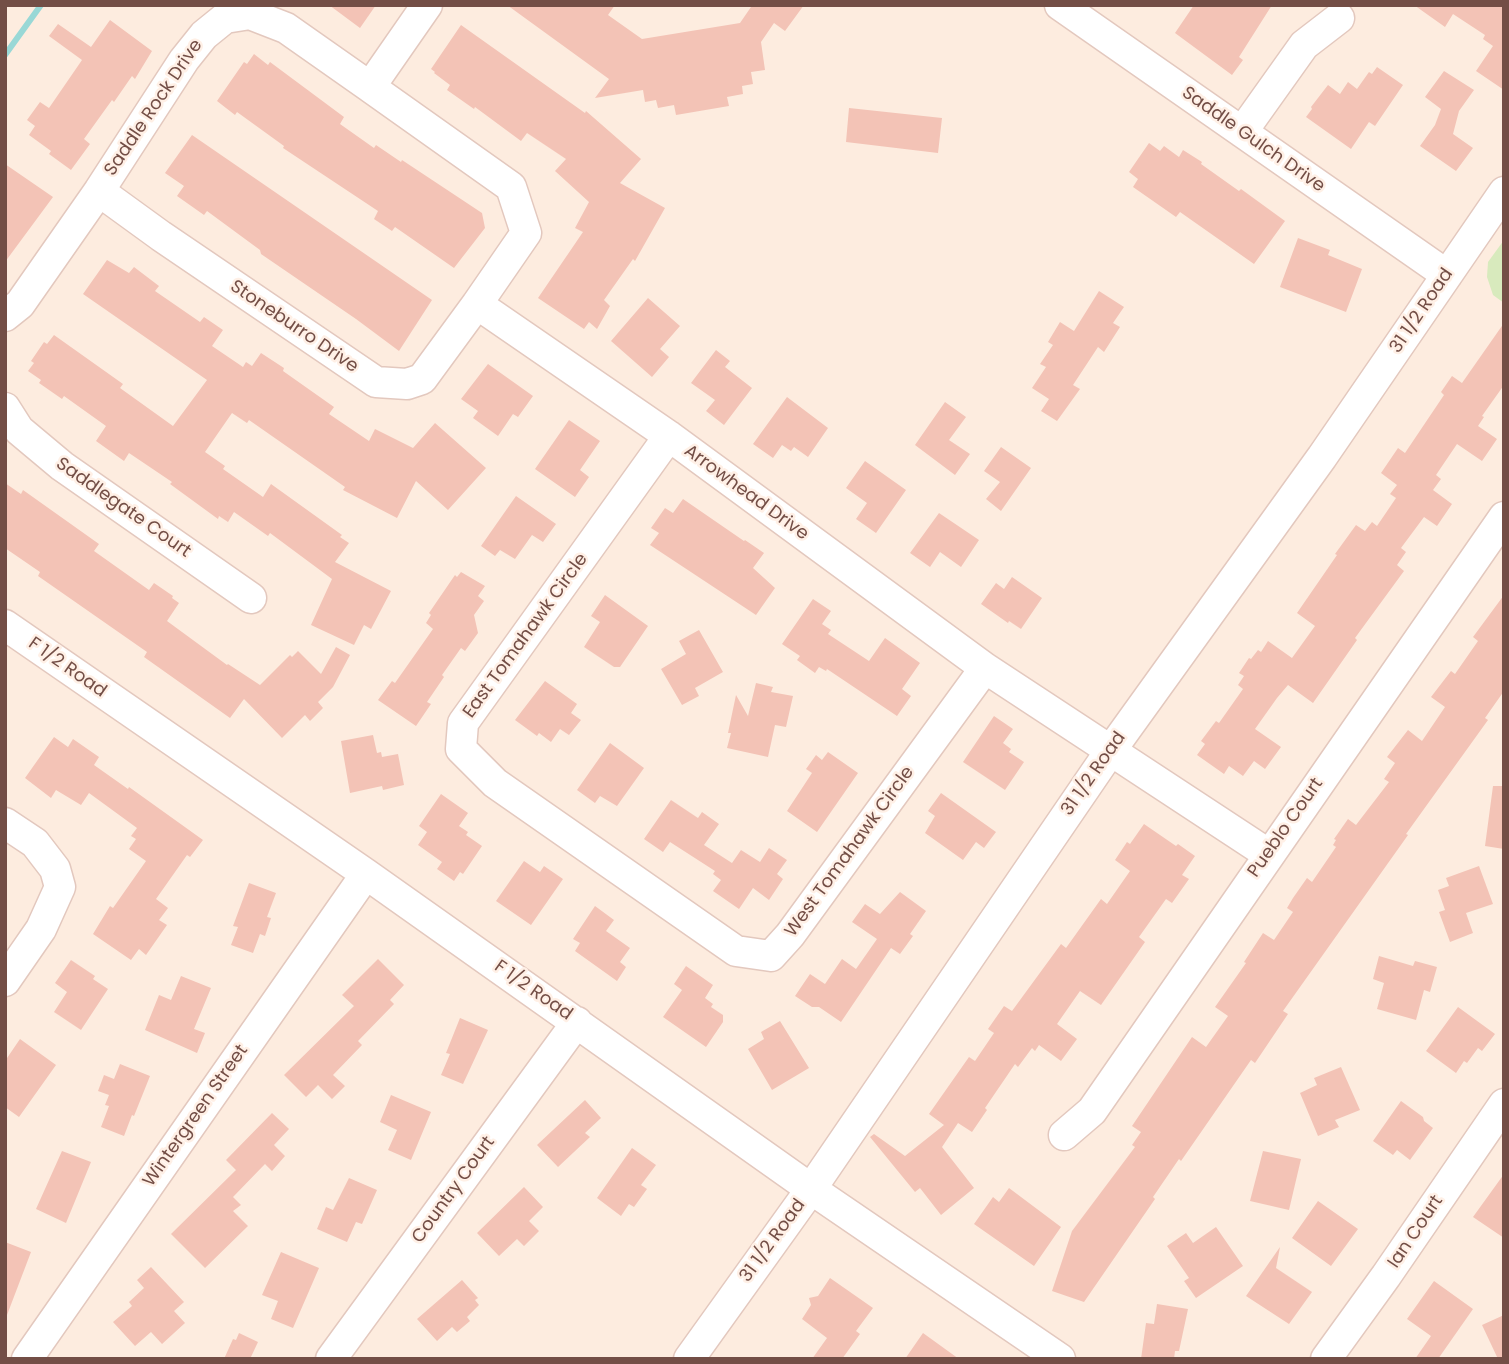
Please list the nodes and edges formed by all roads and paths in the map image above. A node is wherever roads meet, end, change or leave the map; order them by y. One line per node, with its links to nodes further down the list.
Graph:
1 (427, 5): 4 (street)
2 (1060, 5): 5 (street, Saddle Gulch Drive)
3 (1339, 18): 5 (street)
4 (370, 87): 6 (street, Saddle Rock Drive); 9 (street)
5 (1242, 132): 8 (street, Saddle Gulch Drive)
6 (99, 191): 9 (street, Stoneburro Drive); 10 (street, Saddle Rock Drive)
7 (1504, 192): 8 (street, 31 1/2 Road)
8 (1447, 275): 17 (street, 31 1/2 Road)
9 (477, 304): 12 (street, Arrowhead Drive)
10 (5, 316)
11 (5, 408): 14 (street, Saddlegate Court)
12 (669, 436): 16 (street, Arrowhead Drive); 20 (street, East Tomahawk Circle)
13 (1504, 517): 19 (street, Pueblo Court)
14 (251, 598)
15 (5, 625): 21 (street, F 1/2 Road)
16 (985, 668): 17 (street, Arrowhead Drive); 20 (street, West Tomahawk Circle)
17 (1111, 750): 19 (street, Arrowhead Drive); 27 (street, 31 1/2 Road)
18 (5, 823): 22 (street)
19 (1268, 854): 25 (street, Pueblo Court)
20 (617, 868)
21 (366, 874): 23 (street, F 1/2 Road); 28 (street, Wintergreen Street)
22 (5, 981)
23 (577, 1022): 27 (street, F 1/2 Road); 29 (street, Country Court)
24 (1504, 1104): 26 (street, Ian Court)
25 (1064, 1135)
26 (1495, 1135): 32 (street, Ian Court)
27 (811, 1189): 30 (street, 31 1/2 Road); 31 (street, F 1/2 Road)
28 (27, 1359)
29 (331, 1359)
30 (689, 1359)
31 (1060, 1359)
32 (1326, 1359)

